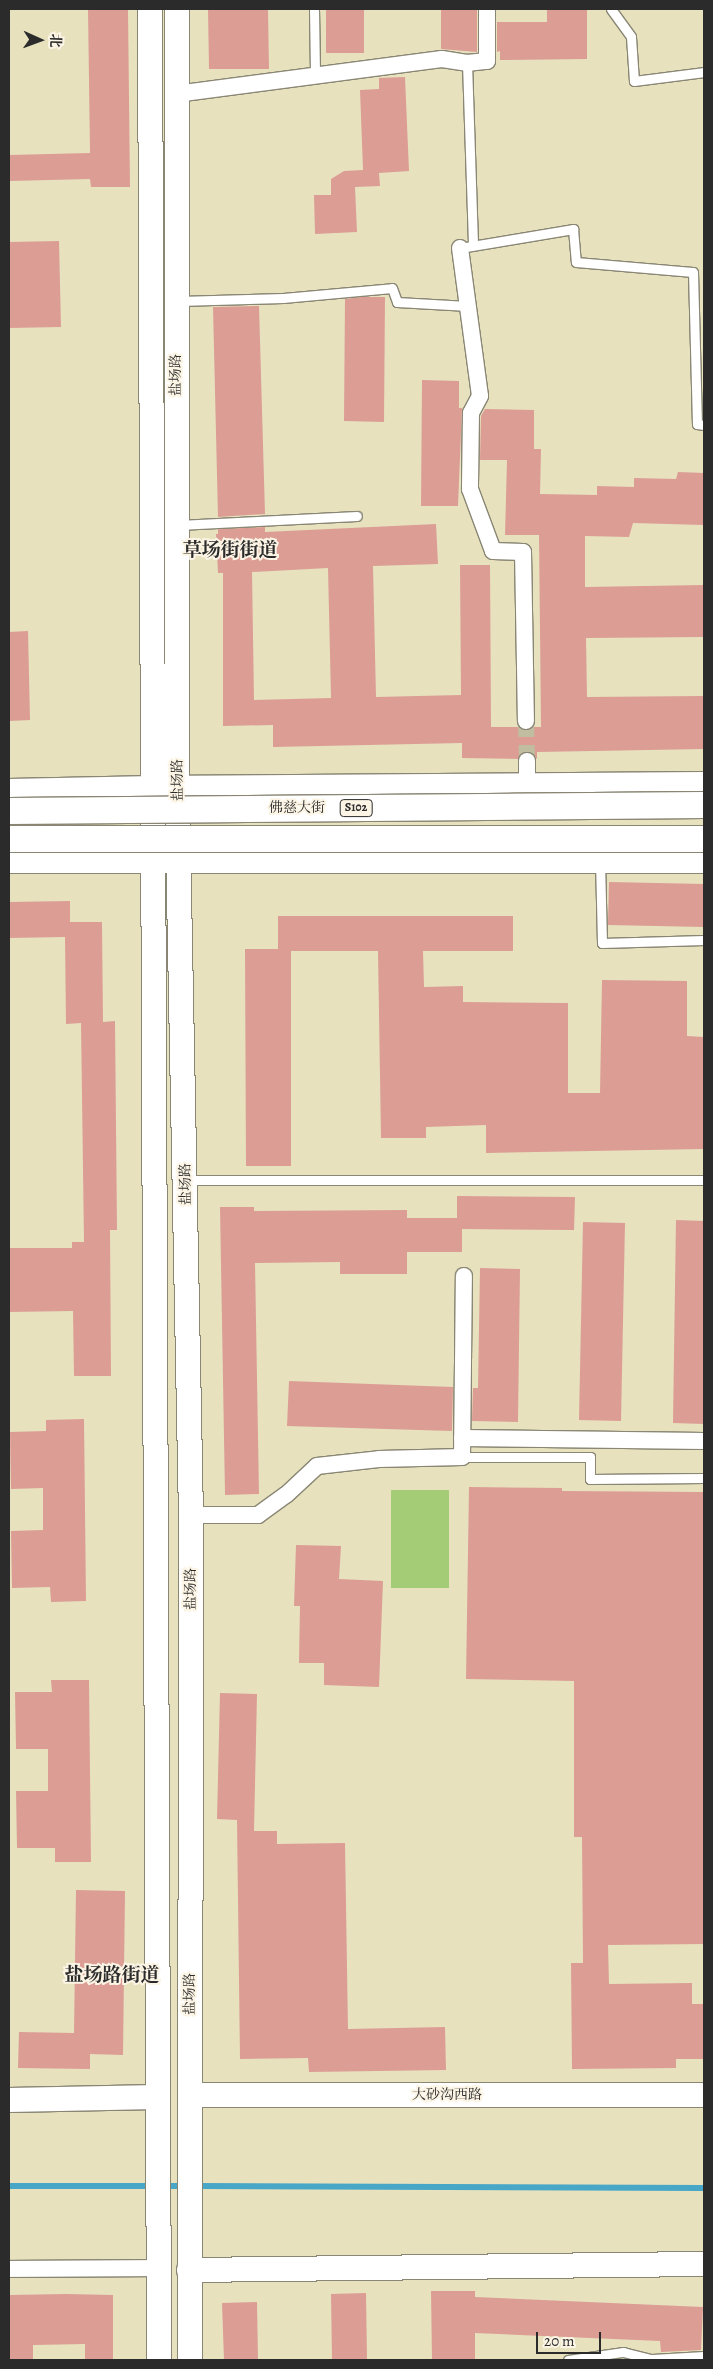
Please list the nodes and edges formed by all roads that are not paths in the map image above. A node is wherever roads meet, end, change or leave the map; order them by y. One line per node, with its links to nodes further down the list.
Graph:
1 (150, 9): 18 (main road, 盐场路)
2 (177, 9): 9 (main road, 盐场路)
3 (314, 9): 8 (lane)
4 (487, 9): 6 (street)
5 (611, 9): 7 (lane)
6 (467, 63): 8 (street); 10 (lane)
7 (704, 72)
8 (315, 76): 9 (street)
9 (176, 94): 11 (main road, 盐场路)
10 (467, 247): 12 (street); 13 (lane)
11 (176, 301): 12 (lane); 15 (main road, 盐场路)
12 (468, 306): 16 (street)
13 (704, 425)
14 (357, 516): 15 (lane)
15 (176, 525): 18 (main road, 盐场路)
16 (526, 721)
17 (704, 785): 18 (main road)
18 (165, 788): 19 (main road); 25 (main road, 盐场路); 28 (main road, 盐场路)
19 (9, 792)
20 (704, 805): 21 (main road, 佛慈大街 / S102, bridge)
21 (9, 811)
22 (9, 839): 23 (main road, bridge)
23 (704, 839)
24 (9, 860): 28 (main road)
25 (179, 860): 26 (main road); 28 (main road); 30 (main road, 盐场路)
26 (600, 860): 27 (main road); 29 (lane)
27 (704, 860)
28 (154, 861): 40 (main road, 盐场路)
29 (704, 940)
30 (186, 1180): 31 (lane); 37 (main road, 盐场路)
31 (704, 1180)
32 (464, 1276): 33 (street)
33 (462, 1438): 34 (street); 35 (street)
34 (704, 1441)
35 (462, 1457): 36 (lane); 37 (street)
36 (704, 1478)
37 (191, 1515): 39 (main road, 盐场路)
38 (704, 2095): 39 (main road, 大砂沟西路)
39 (190, 2096): 45 (main road, 盐场路)
40 (157, 2098): 41 (main road); 43 (main road, 盐场路)
41 (9, 2100)
42 (704, 2264): 45 (main road)
43 (158, 2268): 44 (street); 47 (main road, 盐场路)
44 (9, 2269)
45 (189, 2270): 48 (main road, 盐场路)
46 (704, 2356): 49 (lane)
47 (159, 2360)
48 (190, 2360)
49 (568, 2360)

